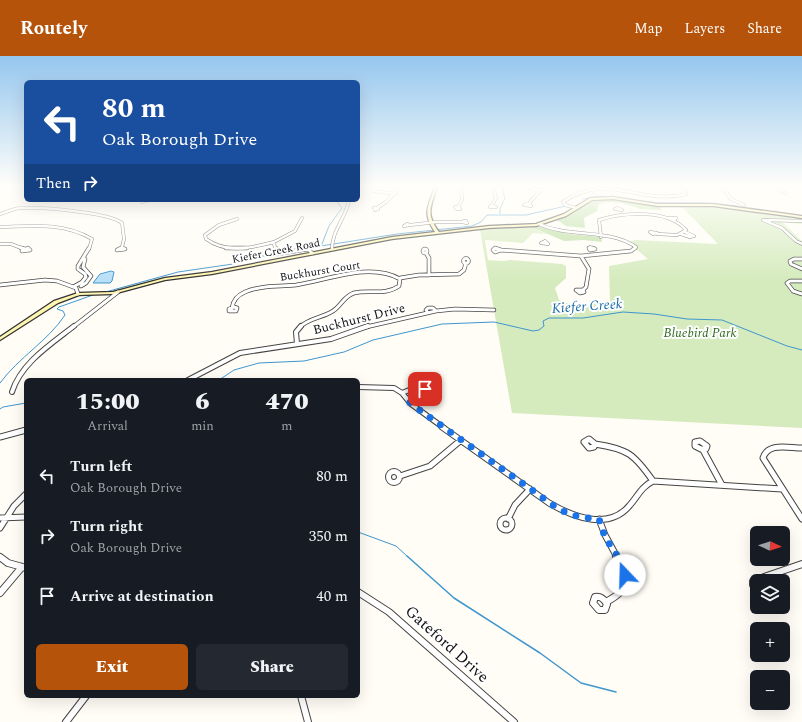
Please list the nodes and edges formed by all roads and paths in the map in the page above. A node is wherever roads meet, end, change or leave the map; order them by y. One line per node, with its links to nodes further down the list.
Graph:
1 (114, 218): 26 (street)
2 (302, 218): 22 (street)
3 (343, 218): 28 (street)
4 (429, 218): 11 (street)
5 (555, 218): 13 (street, Kiefer Creek Road)
6 (605, 218): 21 (street)
7 (668, 218): 18 (street)
8 (237, 219): 22 (street)
9 (802, 221): 14 (street)
10 (462, 222): 11 (street)
11 (431, 223): 15 (street); 17 (street)
12 (760, 223): 14 (street)
13 (541, 224): 17 (street, Kiefer Creek Road); 21 (street)
14 (769, 224): 25 (street)
15 (410, 225)
16 (0, 227): 43 (street)
17 (438, 232): 28 (street, Kiefer Creek Road)
18 (685, 232): 20 (street); 20 (street)
19 (656, 234): 20 (street)
20 (681, 234)
21 (601, 237): 34 (street)
22 (274, 242): 31 (street)
23 (0, 244): 27 (street)
24 (545, 244): 33 (street)
25 (802, 244)
26 (122, 248)
27 (26, 249)
28 (332, 249): 31 (street, Kiefer Creek Road)
29 (501, 250): 33 (street)
30 (593, 250): 34 (street)
31 (312, 253): 44 (street, Kiefer Creek Road)
32 (426, 253): 39 (street)
33 (547, 253): 35 (street)
34 (598, 255): 35 (street)
35 (581, 256): 45 (street)
36 (802, 260): 38 (street)
37 (466, 263): 39 (street)
38 (802, 269)
39 (429, 275): 40 (street)
40 (400, 278): 48 (street, Buckhurst Court); 51 (street)
41 (802, 281): 47 (street)
42 (0, 285): 43 (street)
43 (75, 288): 46 (street)
44 (118, 292): 46 (street, Kiefer Creek Road); 54 (street)
45 (578, 292)
46 (78, 294): 50 (street, Kiefer Creek Road)
47 (802, 294)
48 (232, 308)
49 (494, 310): 51 (street, Buckhurst Drive)
50 (0, 339)
51 (297, 344): 52 (street, Buckhurst Drive)
52 (192, 378)
53 (360, 387): 55 (street)
54 (12, 392)
55 (402, 393): 56 (street); 56 (street)
56 (407, 399): 59 (street)
57 (24, 431): 58 (street)
58 (0, 437)
59 (461, 440): 63 (street); 67 (street)
60 (595, 444): 64 (street)
61 (802, 448): 66 (street)
62 (703, 450): 65 (street)
63 (400, 476)
64 (653, 481): 65 (street); 72 (street)
65 (722, 485): 66 (street)
66 (782, 488): 73 (street)
67 (530, 489): 71 (street); 72 (street)
68 (24, 496): 70 (street)
69 (24, 517): 70 (street)
70 (3, 518): 74 (street)
71 (508, 519)
72 (599, 519): 81 (street)
73 (802, 519)
74 (0, 528)
75 (0, 557): 77 (street)
76 (802, 564): 78 (street)
77 (24, 568): 79 (street)
78 (773, 574)
79 (0, 593)
80 (360, 593): 86 (street, Gateford Drive)
81 (606, 602)
82 (84, 698): 84 (street)
83 (301, 698): 85 (street)
84 (66, 722)
85 (308, 722)
86 (514, 722)

